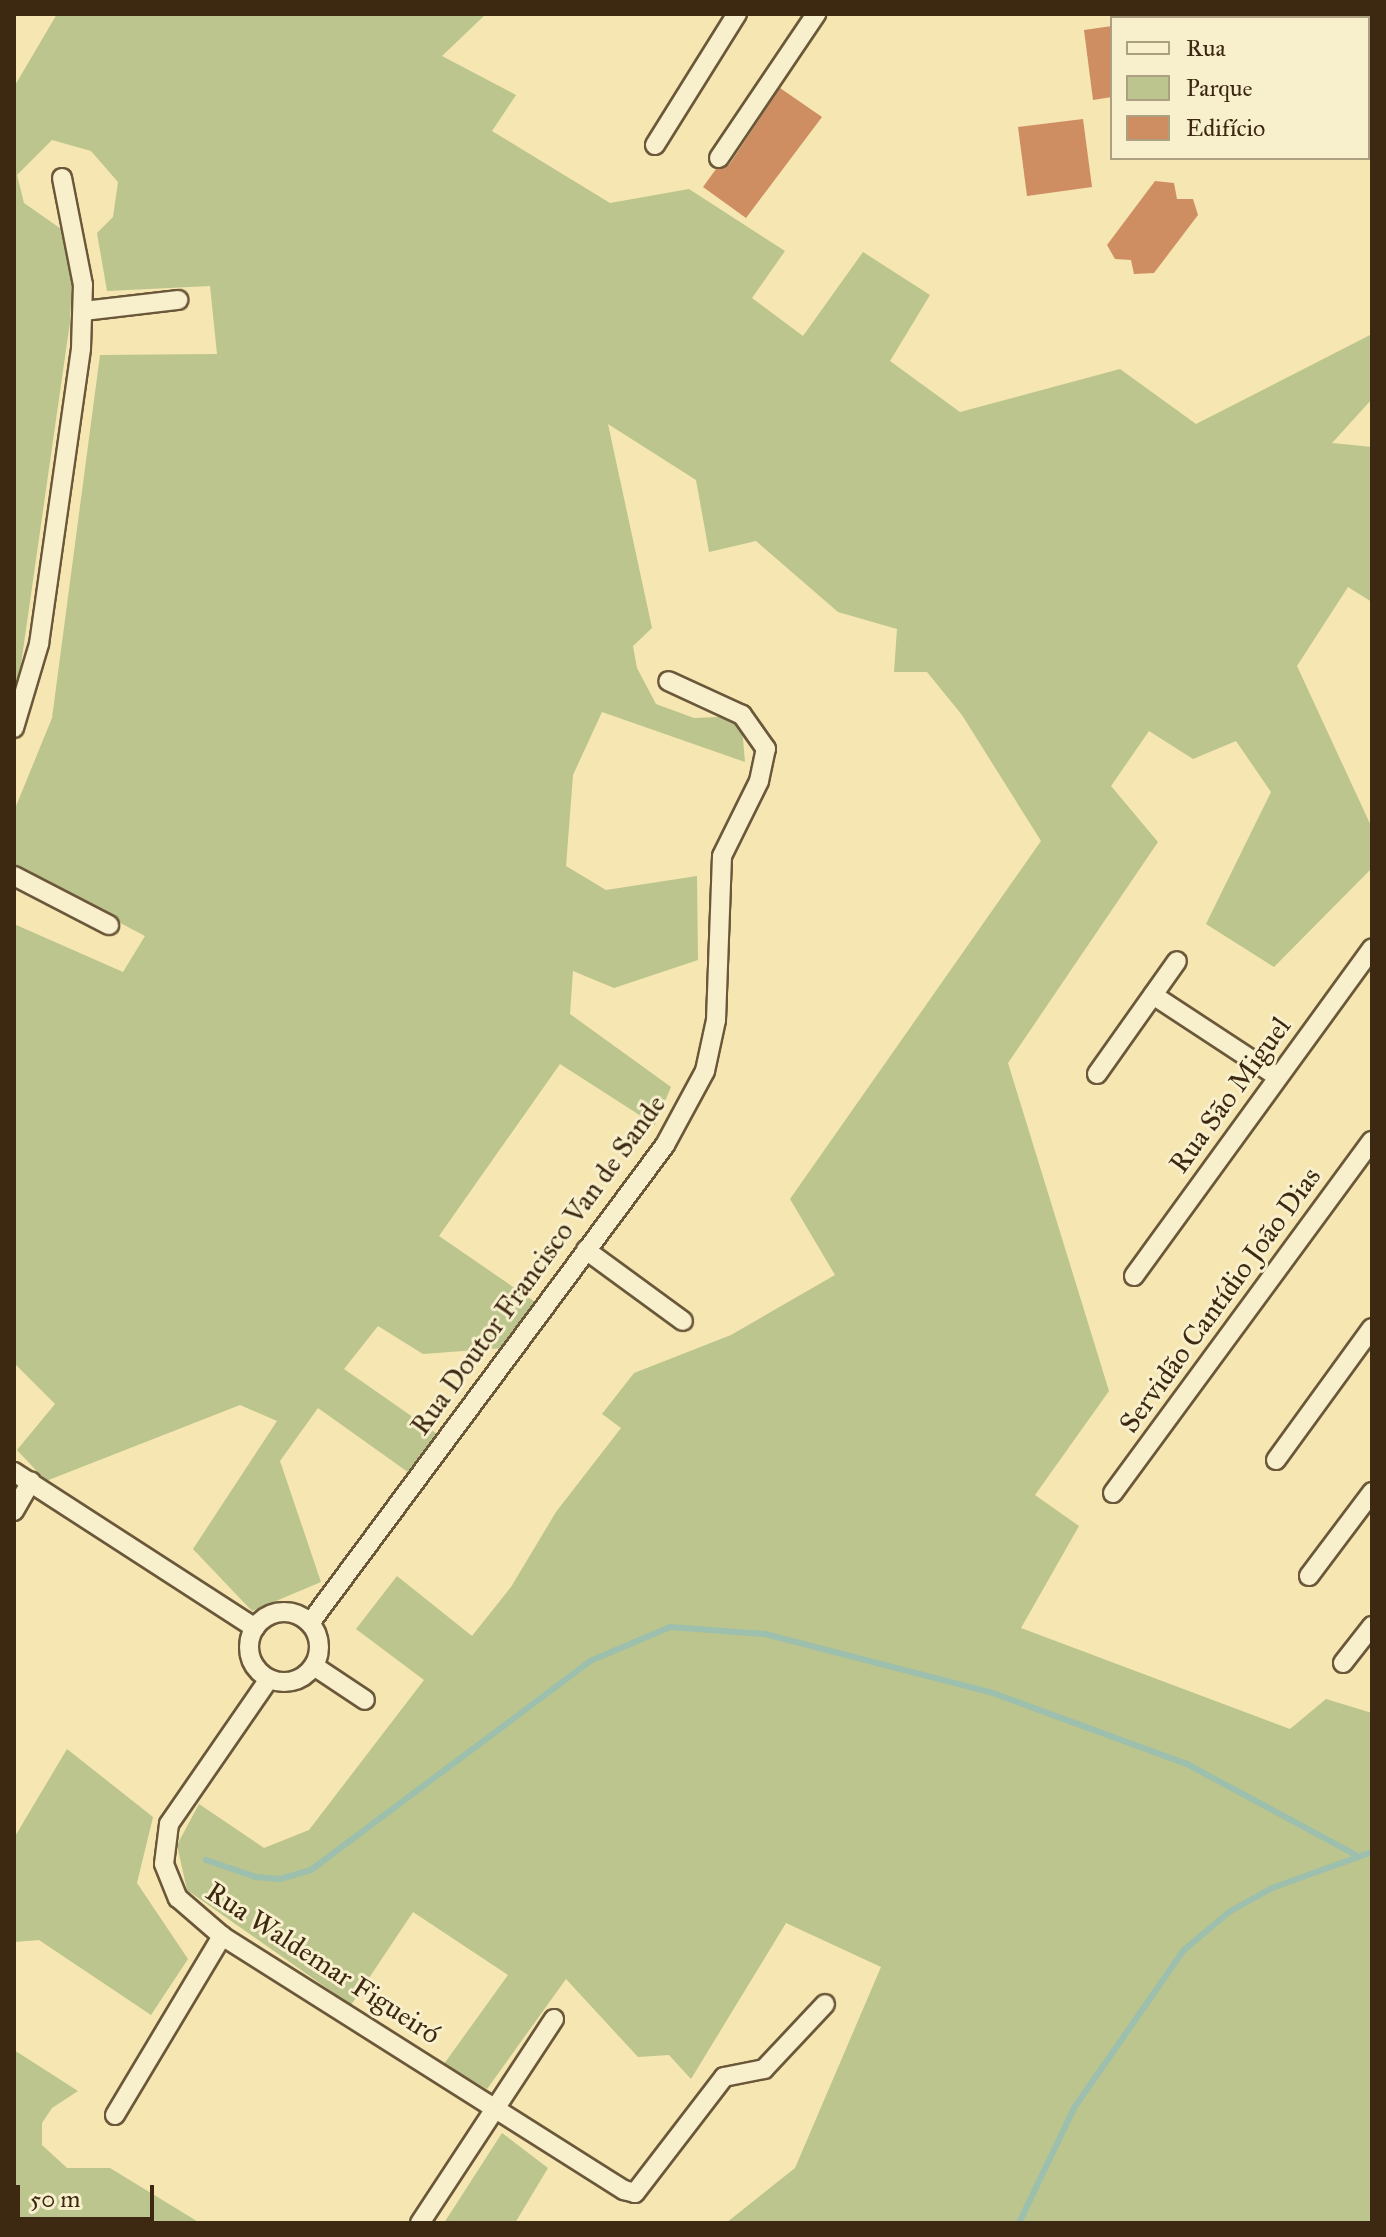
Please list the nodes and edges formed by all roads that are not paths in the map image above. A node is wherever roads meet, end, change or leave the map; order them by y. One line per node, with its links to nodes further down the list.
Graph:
1 (737, 14): 3 (street)
2 (816, 14): 4 (street)
3 (655, 145)
4 (719, 158)
5 (62, 178): 7 (street)
6 (178, 300): 7 (street)
7 (84, 311): 9 (street)
8 (668, 681): 18 (street, Rua Doutor Francisco Van de Sande)
9 (14, 728)
10 (14, 876): 11 (street)
11 (109, 925)
12 (1372, 948): 16 (street, Rua São Miguel)
13 (1177, 961): 14 (street)
14 (1153, 995): 15 (street); 16 (street)
15 (1097, 1074)
16 (1278, 1077): 19 (street, Rua São Miguel)
17 (1372, 1141): 26 (street, Servidão Cantídio João Dias)
18 (586, 1250): 20 (street); 29 (street, Rua Doutor Francisco Van de Sande)
19 (1134, 1276)
20 (683, 1321)
21 (1372, 1328): 22 (street)
22 (1276, 1460)
23 (14, 1472): 24 (street)
24 (31, 1482): 27 (street); 31 (street)
25 (1372, 1492): 28 (street)
26 (1113, 1493)
27 (14, 1511)
28 (1309, 1576)
29 (310, 1623): 31 (street); 33 (street)
30 (1372, 1626): 32 (street)
31 (255, 1628): 34 (street)
32 (1343, 1663)
33 (314, 1666): 34 (street); 35 (street)
34 (269, 1679): 36 (street, Rua Waldemar Figueiró)
35 (365, 1700)
36 (222, 1936): 39 (street, Rua Waldemar Figueiró); 40 (street)
37 (825, 2004): 39 (street, Rua Waldemar Figueiró)
38 (554, 2019): 39 (street)
39 (496, 2108): 41 (street)
40 (115, 2115)
41 (420, 2223)

